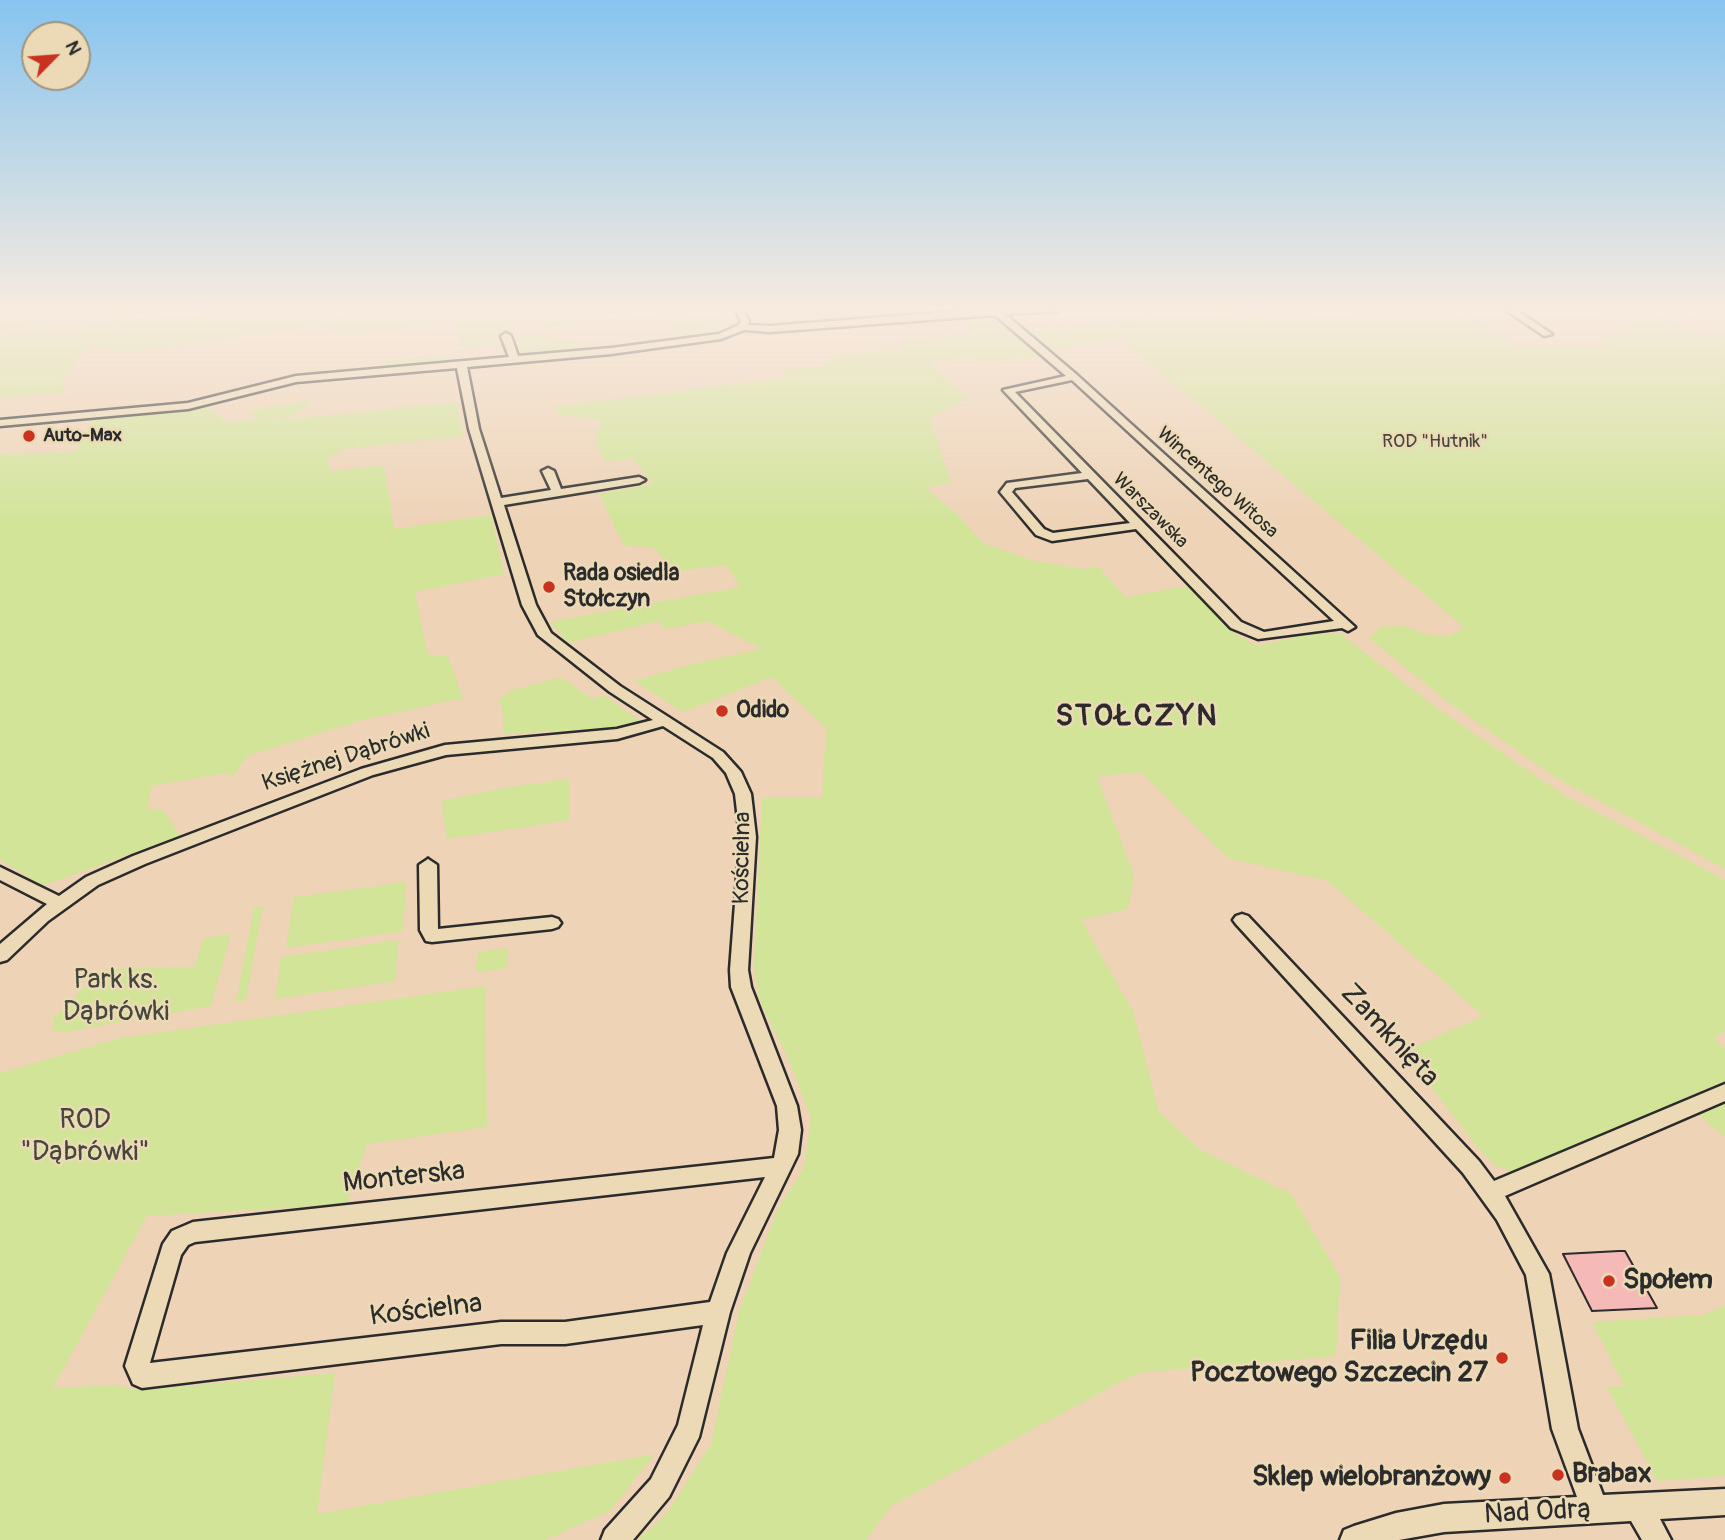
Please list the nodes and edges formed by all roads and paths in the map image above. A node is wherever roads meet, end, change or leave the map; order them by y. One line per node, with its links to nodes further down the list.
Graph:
1 (295, 380): 5 (street)
2 (465, 380): 10 (street, Kościelna)
3 (1059, 380): 7 (street, Warszawska)
4 (1077, 380): 12 (street, Wincentego Witosa)
5 (0, 423)
6 (548, 471): 9 (street)
7 (1090, 475): 11 (street, Warszawska); 11 (street)
8 (639, 480): 9 (street)
9 (557, 492): 10 (street)
10 (499, 502): 13 (street, Kościelna)
11 (1141, 525): 12 (street, Warszawska)
12 (1347, 627)
13 (666, 720): 16 (street, Księżnej Dąbrówki); 21 (street, Kościelna)
14 (428, 865): 18 (street)
15 (0, 873): 16 (street)
16 (59, 903): 19 (street, Księżnej Dąbrówki)
17 (1242, 920): 22 (street, Zamknięta)
18 (552, 923)
19 (0, 955)
20 (1725, 1092): 22 (street)
21 (782, 1166): 23 (street, Kościelna); 24 (street, Monterska)
22 (1491, 1192): 27 (street, Zamknięta)
23 (718, 1312): 24 (street, Kościelna); 28 (street, Kościelna)
24 (142, 1376)
25 (1725, 1503): 26 (street, Nad Odrą)
26 (1639, 1509): 27 (street, Nad Odrą); 30 (street)
27 (1596, 1511): 29 (street, Nad Odrą)
28 (615, 1540)
29 (1354, 1540)
30 (1657, 1540)

